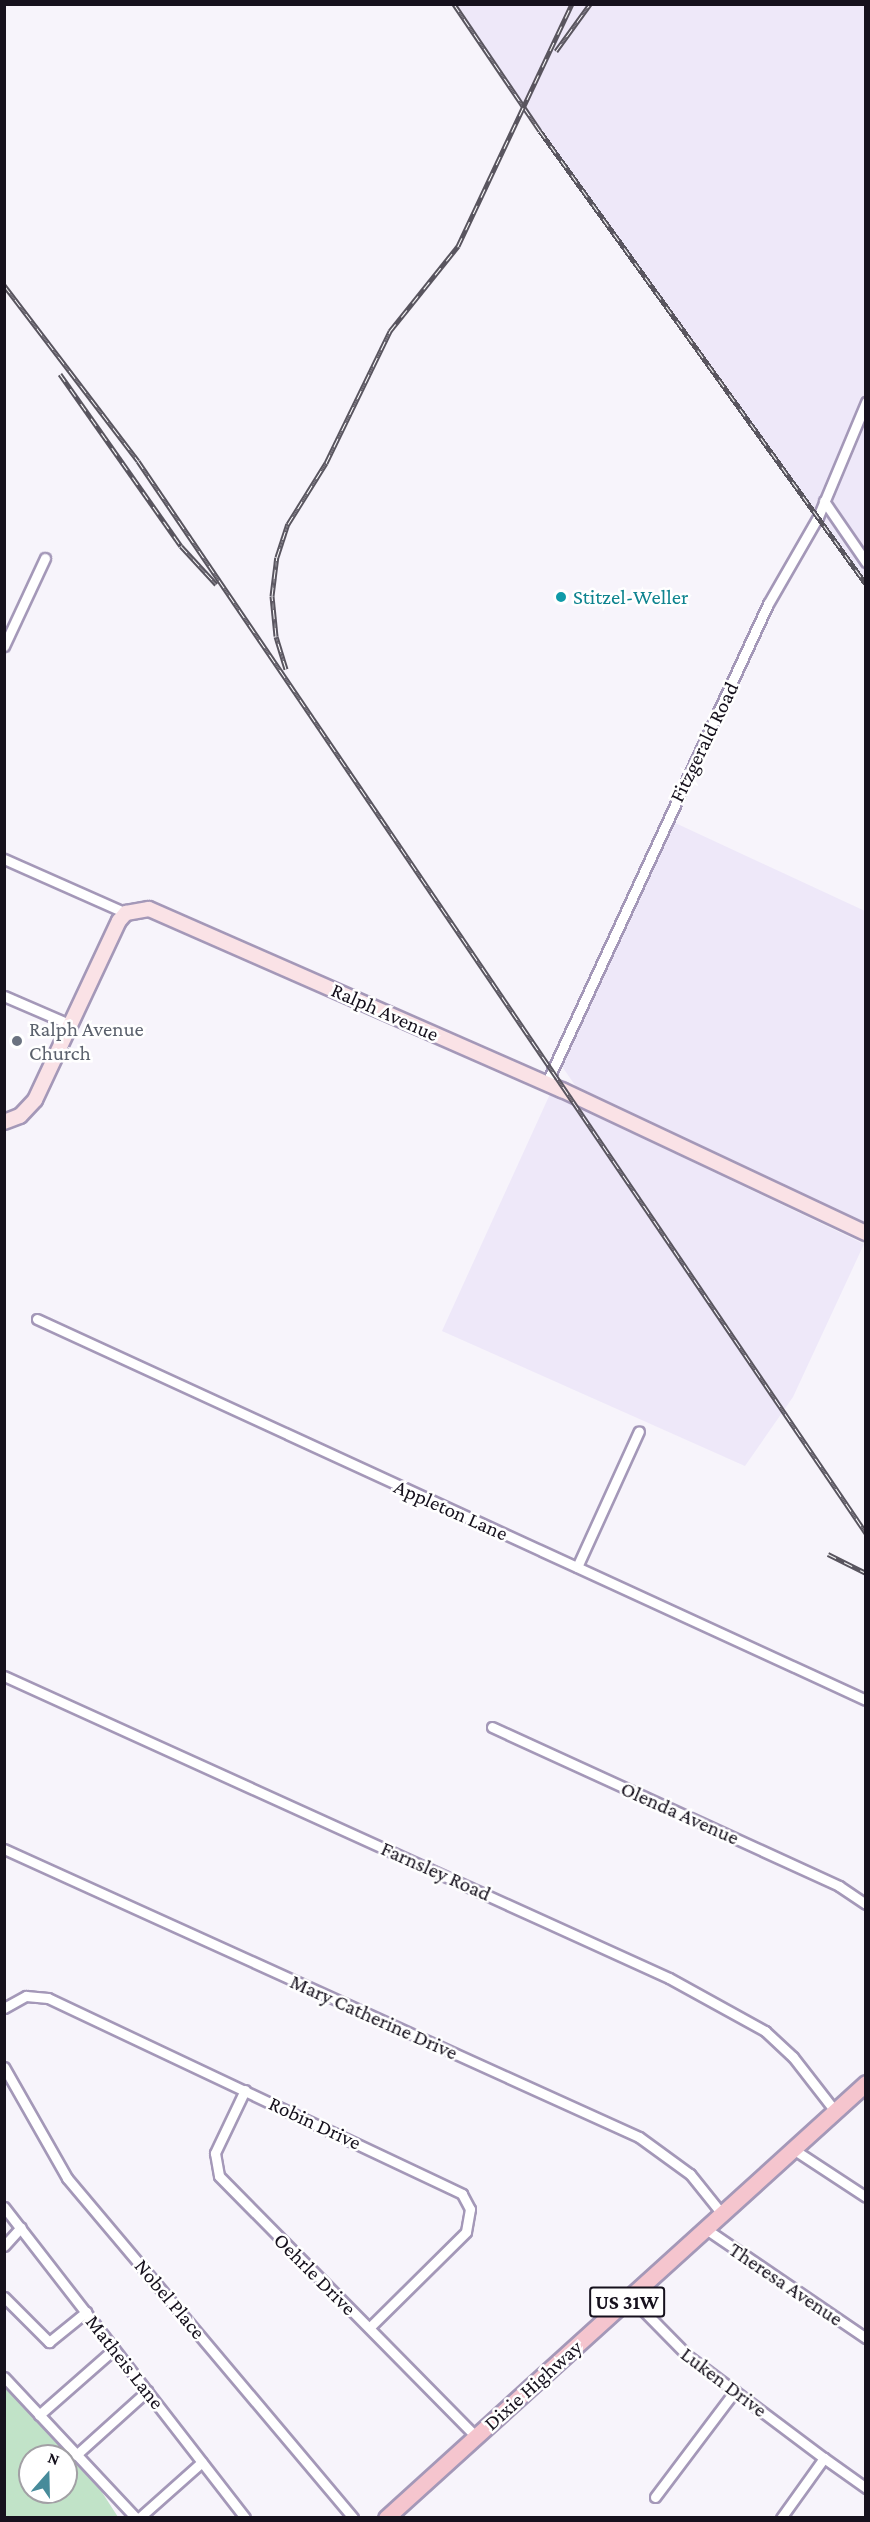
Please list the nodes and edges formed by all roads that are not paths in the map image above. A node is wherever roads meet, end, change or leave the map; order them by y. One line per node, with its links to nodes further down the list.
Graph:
1 (866, 402): 2 (street, Fitzgerald Road)
2 (824, 501): 4 (street); 10 (street, Fitzgerald Road)
3 (45, 558): 5 (street)
4 (866, 562)
5 (4, 646)
6 (4, 858): 7 (street)
7 (126, 913): 9 (street); 10 (street, Ralph Avenue)
8 (4, 996): 9 (street)
9 (71, 1025): 11 (street)
10 (546, 1084): 12 (street, Ralph Avenue)
11 (4, 1122)
12 (866, 1233)
13 (37, 1319): 15 (street, Appleton Lane)
14 (639, 1431): 15 (street)
15 (577, 1567): 17 (street, Appleton Lane)
16 (4, 1677): 25 (street, Farnsley Road)
17 (866, 1700)
18 (492, 1727): 20 (street, Olenda Avenue)
19 (4, 1849): 29 (street, Mary Catherine Drive)
20 (866, 1904)
21 (4, 2008): 24 (street, Robin Drive)
22 (4, 2067): 53 (street, Nobel Place)
23 (866, 2083): 25 (main road, Dixie Highway / US 31W)
24 (245, 2090): 36 (street, Oehrle Drive); 36 (street, Robin Drive)
25 (835, 2111): 26 (main road, Dixie Highway / US 31W)
26 (793, 2150): 27 (street); 29 (main road, Dixie Highway / US 31W)
27 (866, 2197)
28 (4, 2207): 30 (street, Matheis Lane)
29 (722, 2214): 31 (main road, Dixie Highway / US 31W)
30 (21, 2227): 32 (street); 35 (street, Matheis Lane)
31 (706, 2229): 34 (main road, Dixie Highway / US 31W); 37 (street, Theresa Avenue)
32 (4, 2246)
33 (4, 2297): 35 (street)
34 (631, 2298): 41 (street, Luken Drive); 43 (main road, Dixie Highway / US 31W)
35 (86, 2312): 38 (street, Matheis Lane)
36 (369, 2328): 43 (street, Oehrle Drive)
37 (866, 2338)
38 (114, 2349): 40 (street, Matheis Lane); 42 (street)
39 (4, 2377): 42 (street)
40 (147, 2391): 45 (street); 48 (street, Matheis Lane)
41 (735, 2391): 47 (street, Luken Drive); 50 (street)
42 (39, 2415): 44 (street)
43 (476, 2437): 54 (main road, Dixie Highway / US 31W)
44 (66, 2444)
45 (78, 2453)
46 (78, 2457): 52 (street)
47 (824, 2457): 49 (street, Luken Drive); 55 (street)
48 (202, 2462): 51 (street, Matheis Lane); 52 (street)
49 (866, 2488)
50 (655, 2497)
51 (239, 2515)
52 (137, 2517)
53 (353, 2517)
54 (386, 2517)
55 (781, 2517)

